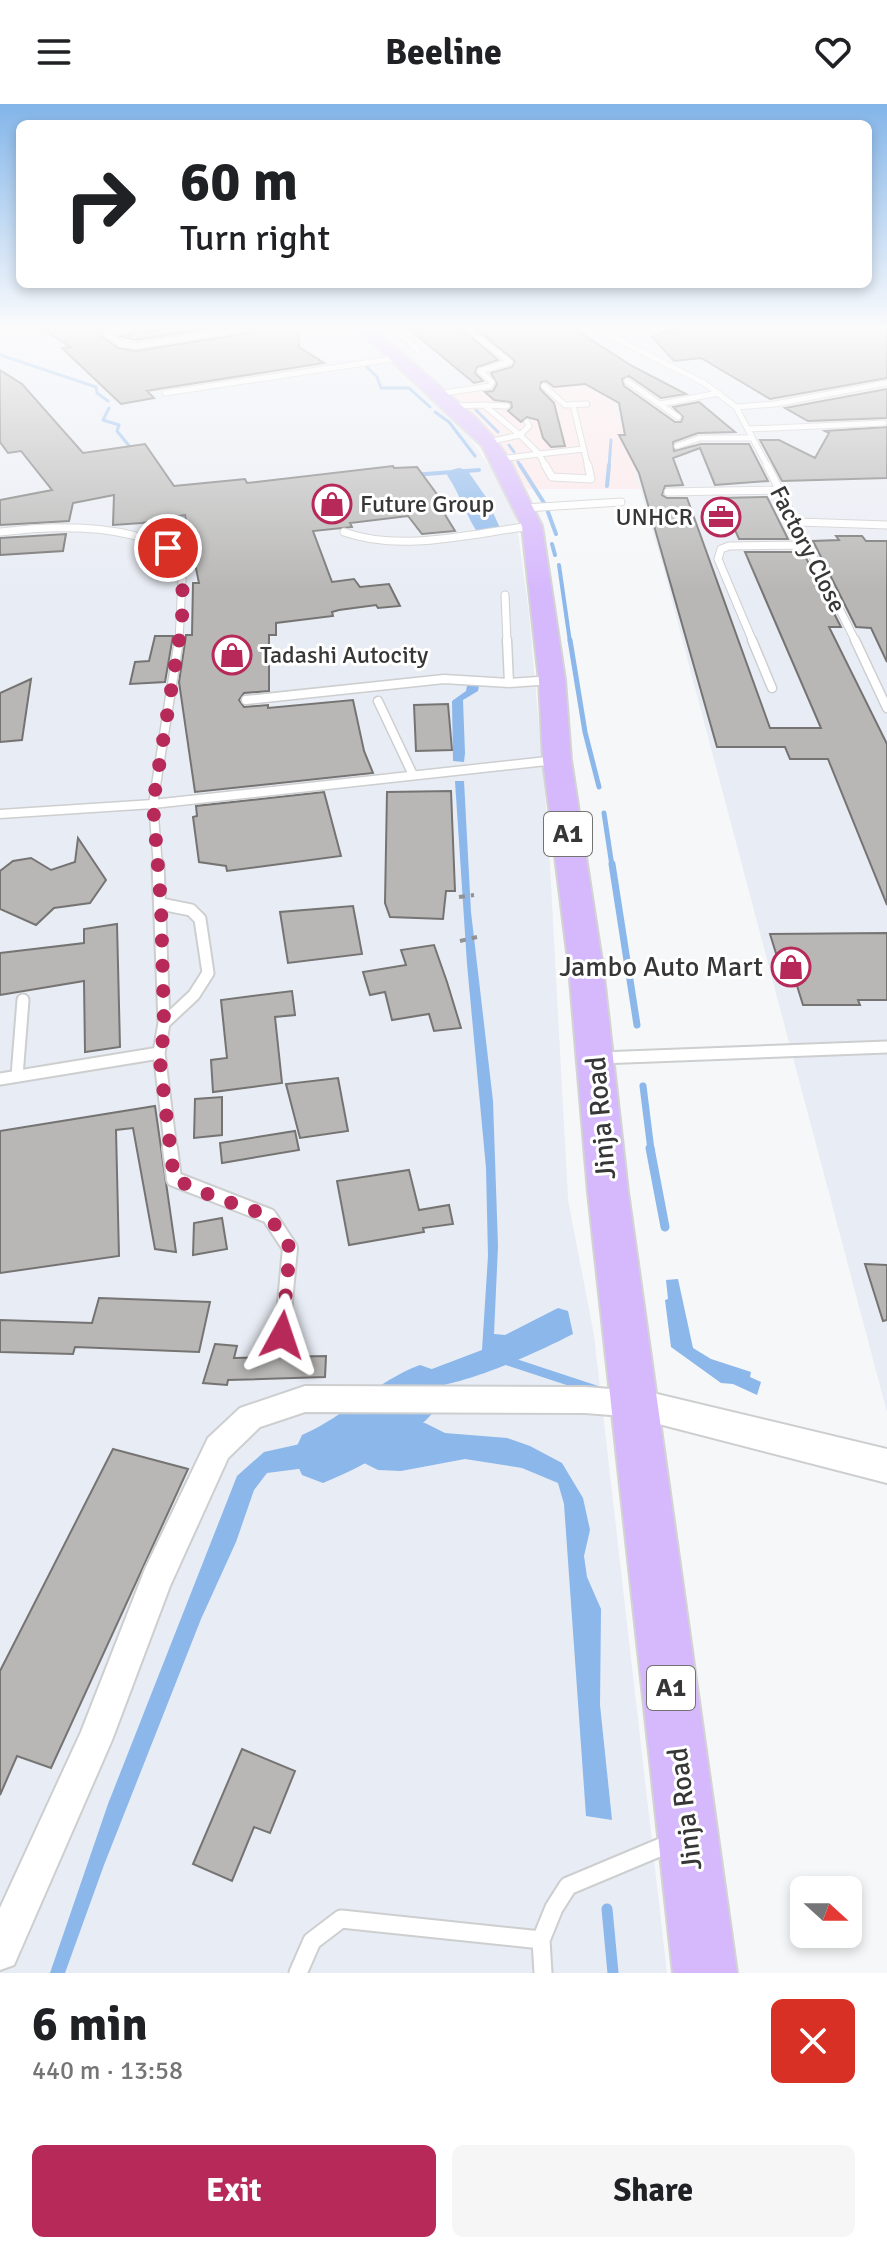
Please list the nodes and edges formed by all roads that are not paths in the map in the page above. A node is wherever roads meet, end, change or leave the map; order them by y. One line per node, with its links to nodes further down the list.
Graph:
1 (460, 415): 14 (highway, Jinja Road / A1)
2 (496, 415): 11 (lane)
3 (569, 415): 15 (lane)
4 (575, 415): 15 (lane)
5 (676, 415): 7 (lane)
6 (740, 415): 10 (lane, Factory Close)
7 (678, 417)
8 (527, 422): 11 (lane)
9 (884, 423): 10 (lane)
10 (748, 429): 12 (lane, Factory Close)
11 (520, 435): 14 (lane); 16 (lane)
12 (751, 438): 13 (lane); 17 (lane, Factory Close)
13 (677, 446)
14 (494, 450): 16 (lane); 20 (highway, Jinja Road / A1)
15 (582, 450): 16 (lane); 16 (lane)
16 (539, 454)
17 (778, 490): 18 (lane); 21 (lane, Factory Close)
18 (668, 492)
19 (621, 502): 20 (lane)
20 (529, 517): 24 (lane); 27 (highway, Jinja Road / A1)
21 (798, 522): 22 (lane); 25 (lane, Factory Close)
22 (887, 525)
23 (0, 532): 35 (lane)
24 (344, 532)
25 (808, 545): 29 (lane); 32 (lane, Factory Close)
26 (505, 595): 28 (lane)
27 (552, 680): 28 (lane); 33 (highway, Jinja Road / A1)
28 (509, 683): 30 (lane)
29 (772, 688)
30 (246, 700)
31 (378, 701): 34 (lane)
32 (887, 708)
33 (557, 760): 34 (lane); 42 (highway, Jinja Road / A1)
34 (413, 775): 35 (lane)
35 (153, 804): 36 (lane); 37 (lane)
36 (0, 814)
37 (161, 904): 39 (lane); 39 (lane)
38 (23, 1000): 43 (lane)
39 (164, 1023): 41 (lane)
40 (887, 1047): 42 (lane)
41 (159, 1053): 43 (lane); 45 (lane)
42 (596, 1058): 46 (highway, Jinja Road / A1)
43 (17, 1076): 44 (lane)
44 (0, 1079)
45 (282, 1335)
46 (636, 1404): 47 (street); 48 (highway, Jinja Road / A1); 50 (street)
47 (887, 1466)
48 (689, 1835): 49 (lane); 53 (highway, Jinja Road / A1)
49 (541, 1940): 51 (lane); 52 (lane)
50 (0, 1951)
51 (298, 1973)
52 (543, 1973)
53 (705, 1973)

